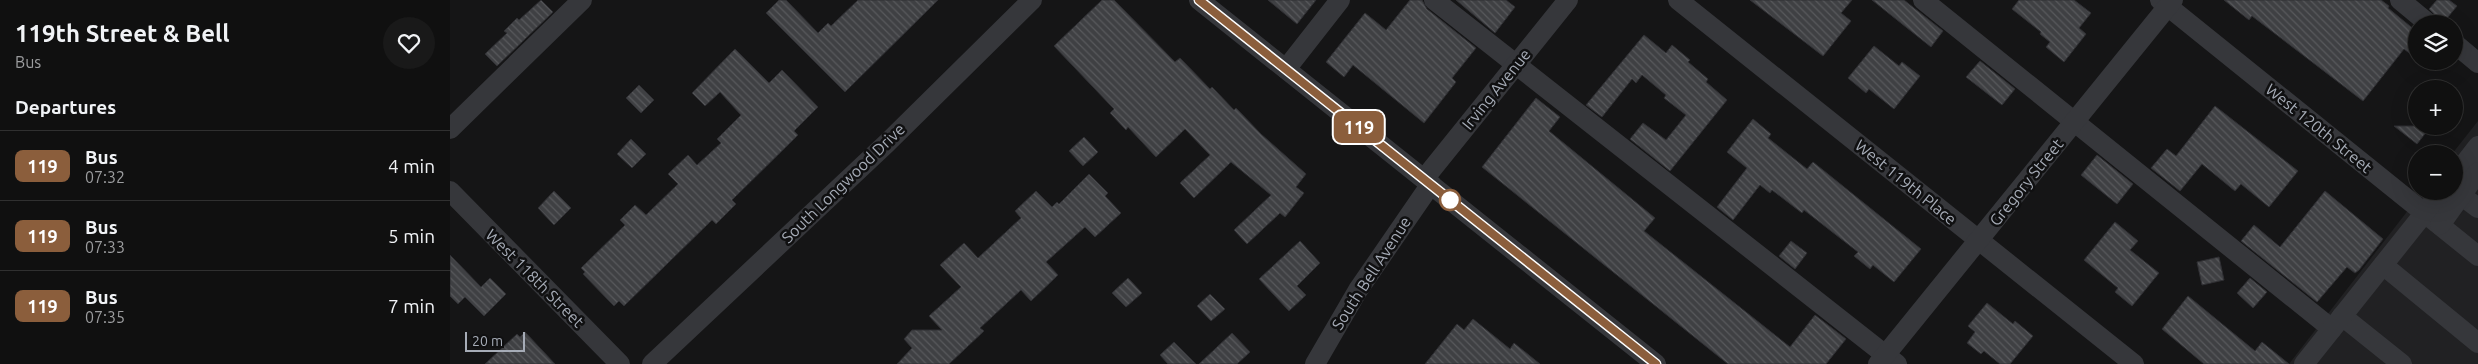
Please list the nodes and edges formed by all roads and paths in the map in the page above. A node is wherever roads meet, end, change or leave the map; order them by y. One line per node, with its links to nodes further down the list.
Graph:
1 (582, 0): 17 (street)
2 (1032, 0): 32 (street, South Longwood Drive)
3 (1199, 0): 15 (street)
4 (1340, 0): 15 (street)
5 (1434, 0): 14 (street)
6 (1568, 0): 14 (street, Irving Avenue)
7 (1678, 0): 26 (street, West 119th Place)
8 (1923, 0): 16 (street)
9 (2400, 0): 11 (street)
10 (2167, 2): 16 (street, Gregory Street); 25 (street, West 120th Street)
11 (2418, 15)
12 (2463, 50): 13 (street)
13 (2478, 63)
14 (1516, 65): 21 (street, Irving Avenue); 31 (street)
15 (1286, 69): 21 (street)
16 (2075, 122): 26 (street, Gregory Street); 29 (street)
17 (450, 129)
18 (2478, 146): 19 (street)
19 (2463, 165)
20 (2478, 172): 24 (street)
21 (1427, 182): 34 (street, South Bell Avenue); 35 (street)
22 (450, 191): 33 (street, West 118th Street)
23 (2439, 200): 25 (street)
24 (2470, 202): 25 (street)
25 (2432, 219): 27 (street, West 120th Street); 28 (street)
26 (1979, 240): 31 (street, Gregory Street); 36 (street, West 119th Place)
27 (2478, 256)
28 (2383, 265): 29 (street); 30 (street)
29 (2337, 323): 37 (street); 38 (street)
30 (2478, 343)
31 (1887, 361)
32 (660, 362)
33 (620, 364)
34 (1315, 364)
35 (1656, 364)
36 (2134, 364)
37 (2304, 364)
38 (2402, 364)

